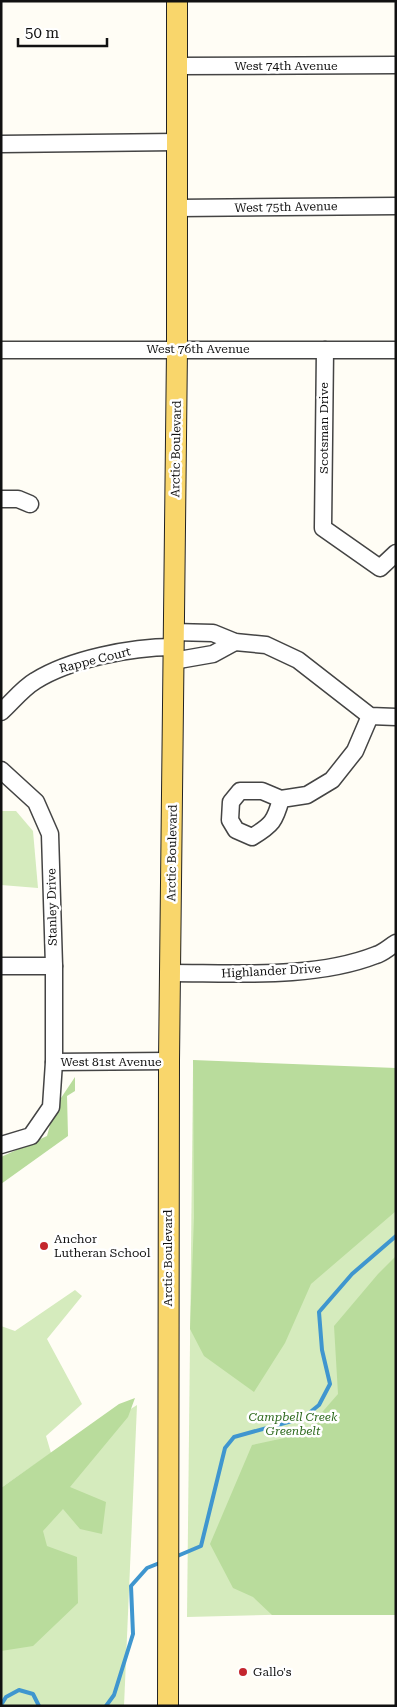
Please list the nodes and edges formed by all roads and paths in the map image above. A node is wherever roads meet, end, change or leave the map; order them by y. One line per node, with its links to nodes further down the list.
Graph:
1 (176, 1): 3 (main road, Arctic Boulevard)
2 (396, 65): 3 (street, West 74th Avenue)
3 (176, 66): 4 (main road, Arctic Boulevard)
4 (177, 142): 5 (street); 7 (main road, Arctic Boulevard)
5 (1, 144)
6 (396, 206): 7 (street, West 75th Avenue)
7 (177, 208): 8 (main road, Arctic Boulevard)
8 (177, 349): 9 (street, West 76th Avenue); 10 (street, West 76th Avenue); 16 (main road, Arctic Boulevard)
9 (1, 350)
10 (324, 350): 11 (street, West 76th Avenue); 14 (street, Scotsman Drive)
11 (396, 350)
12 (1, 499): 13 (street)
13 (30, 504)
14 (396, 553)
15 (235, 642): 16 (street); 16 (street); 18 (street)
16 (173, 646): 17 (street, Rappe Court); 25 (main road, Arctic Boulevard)
17 (1, 712)
18 (370, 716): 19 (street); 21 (street)
19 (396, 717)
20 (1, 770): 24 (street, Stanley Drive)
21 (281, 799)
22 (396, 943): 25 (street, Highlander Drive)
23 (1, 966): 24 (street)
24 (54, 966): 27 (street, Stanley Drive)
25 (170, 974): 26 (main road, Arctic Boulevard)
26 (169, 1061): 27 (street, West 81st Avenue); 29 (main road, Arctic Boulevard)
27 (54, 1062): 28 (street, Stanley Drive)
28 (1, 1145)
29 (168, 1706)

